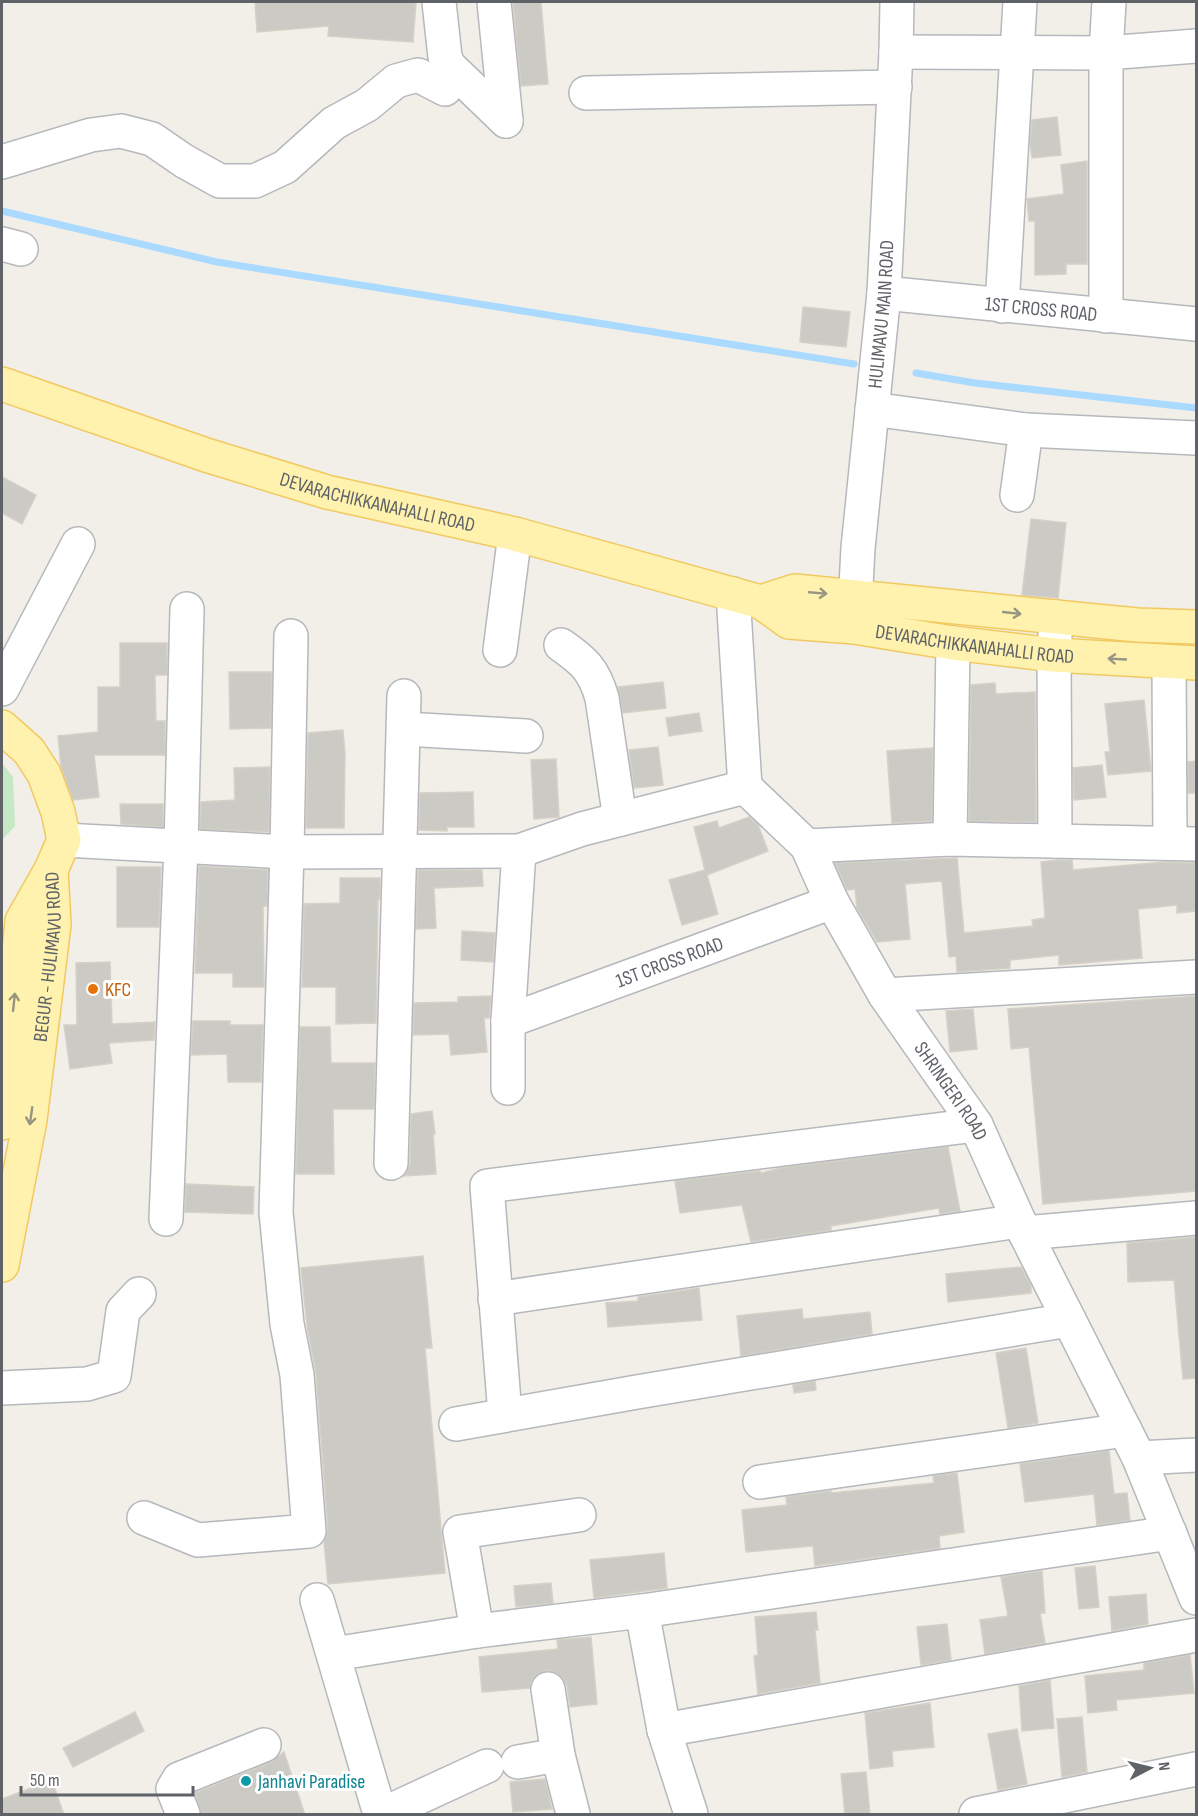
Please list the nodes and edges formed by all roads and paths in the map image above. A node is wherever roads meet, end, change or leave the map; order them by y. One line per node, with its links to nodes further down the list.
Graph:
1 (439, 2): 2 (street)
2 (494, 2)
3 (897, 2): 7 (street, HULIMAVU MAIN ROAD)
4 (1020, 2): 8 (street)
5 (1110, 2): 9 (street)
6 (1197, 46): 9 (street)
7 (896, 52): 8 (street); 10 (street, HULIMAVU MAIN ROAD)
8 (1018, 52): 9 (street); 15 (street)
9 (1106, 53): 16 (street)
10 (894, 87): 12 (street); 14 (street, HULIMAVU MAIN ROAD)
11 (445, 89): 13 (street)
12 (586, 93)
13 (2, 162)
14 (884, 293): 15 (street, 1ST CROSS ROAD); 19 (street, HULIMAVU MAIN ROAD)
15 (1002, 306): 16 (street, 1ST CROSS ROAD)
16 (1106, 316): 17 (street, 1ST CROSS ROAD)
17 (1197, 324)
18 (2, 384): 23 (main road, DEVARACHIKKANAHALLI ROAD)
19 (872, 409): 20 (street); 27 (street, HULIMAVU MAIN ROAD)
20 (1026, 430): 21 (street); 22 (street)
21 (1197, 438)
22 (1017, 495)
23 (515, 534): 25 (main road, DEVARACHIKKANAHALLI ROAD); 33 (street)
24 (78, 544): 36 (street)
25 (747, 598): 27 (main road, DEVARACHIKKANAHALLI ROAD); 41 (street)
26 (187, 609): 47 (street)
27 (855, 612): 28 (main road, DEVARACHIKKANAHALLI ROAD, one-way to 28); 31 (main road, DEVARACHIKKANAHALLI ROAD)
28 (1056, 617): 29 (main road, DEVARACHIKKANAHALLI ROAD); 34 (street)
29 (1197, 627)
30 (291, 636): 50 (street)
31 (953, 643): 34 (main road, DEVARACHIKKANAHALLI ROAD); 43 (street)
32 (561, 645): 42 (street)
33 (500, 650)
34 (1054, 655): 35 (main road, DEVARACHIKKANAHALLI ROAD, one-way to 34); 45 (street)
35 (1183, 662): 46 (street)
36 (2, 689)
37 (405, 696): 39 (street)
38 (2, 727): 44 (main road)
39 (404, 729): 40 (street); 51 (street)
40 (526, 736)
41 (745, 787): 42 (street); 48 (street, SHRINGERI ROAD)
42 (620, 819): 49 (street)
43 (950, 839): 45 (street); 48 (street)
44 (64, 840): 47 (street); 56 (main road, BEGUR - HULIMAVU ROAD)
45 (1055, 841): 46 (street)
46 (1183, 844)
47 (181, 846): 50 (street); 62 (street)
48 (807, 846): 52 (street, SHRINGERI ROAD)
49 (519, 851): 51 (street); 55 (street)
50 (288, 852): 51 (street); 75 (street)
51 (400, 852): 60 (street)
52 (832, 902): 54 (street, SHRINGERI ROAD); 55 (street, 1ST CROSS ROAD)
53 (1197, 977): 54 (street)
54 (885, 994): 59 (street, SHRINGERI ROAD)
55 (508, 1021): 57 (street)
56 (15, 1063): 58 (main road, BEGUR - HULIMAVU ROAD); 64 (main road, BEGUR - HULIMAVU ROAD, one-way to 64)
57 (508, 1088)
58 (2, 1123)
59 (976, 1125): 63 (street, SHRINGERI ROAD); 66 (street)
60 (391, 1163)
61 (1197, 1218): 63 (street)
62 (165, 1219)
63 (1022, 1227): 66 (street); 67 (street, SHRINGERI ROAD)
64 (2, 1265)
65 (139, 1294): 68 (street)
66 (495, 1299): 69 (street)
67 (1069, 1320): 69 (street); 71 (street, SHRINGERI ROAD)
68 (2, 1388)
69 (506, 1415): 70 (street)
70 (456, 1424)
71 (1132, 1444): 72 (street); 73 (street); 76 (street, SHRINGERI ROAD)
72 (1197, 1455)
73 (760, 1482)
74 (579, 1515): 80 (street)
75 (144, 1518)
76 (1170, 1533): 77 (street, SHRINGERI ROAD); 79 (street)
77 (1197, 1598)
78 (317, 1600): 82 (street)
79 (642, 1611): 80 (street); 84 (street)
80 (477, 1631): 82 (street)
81 (1197, 1635): 84 (street)
82 (334, 1654): 89 (street)
83 (548, 1689): 86 (street)
84 (664, 1730): 91 (street)
85 (264, 1745): 88 (street)
86 (558, 1755): 89 (street); 90 (street)
87 (1197, 1769): 92 (street)
88 (183, 1815)
89 (382, 1815)
90 (573, 1815)
91 (691, 1815)
92 (976, 1815)

